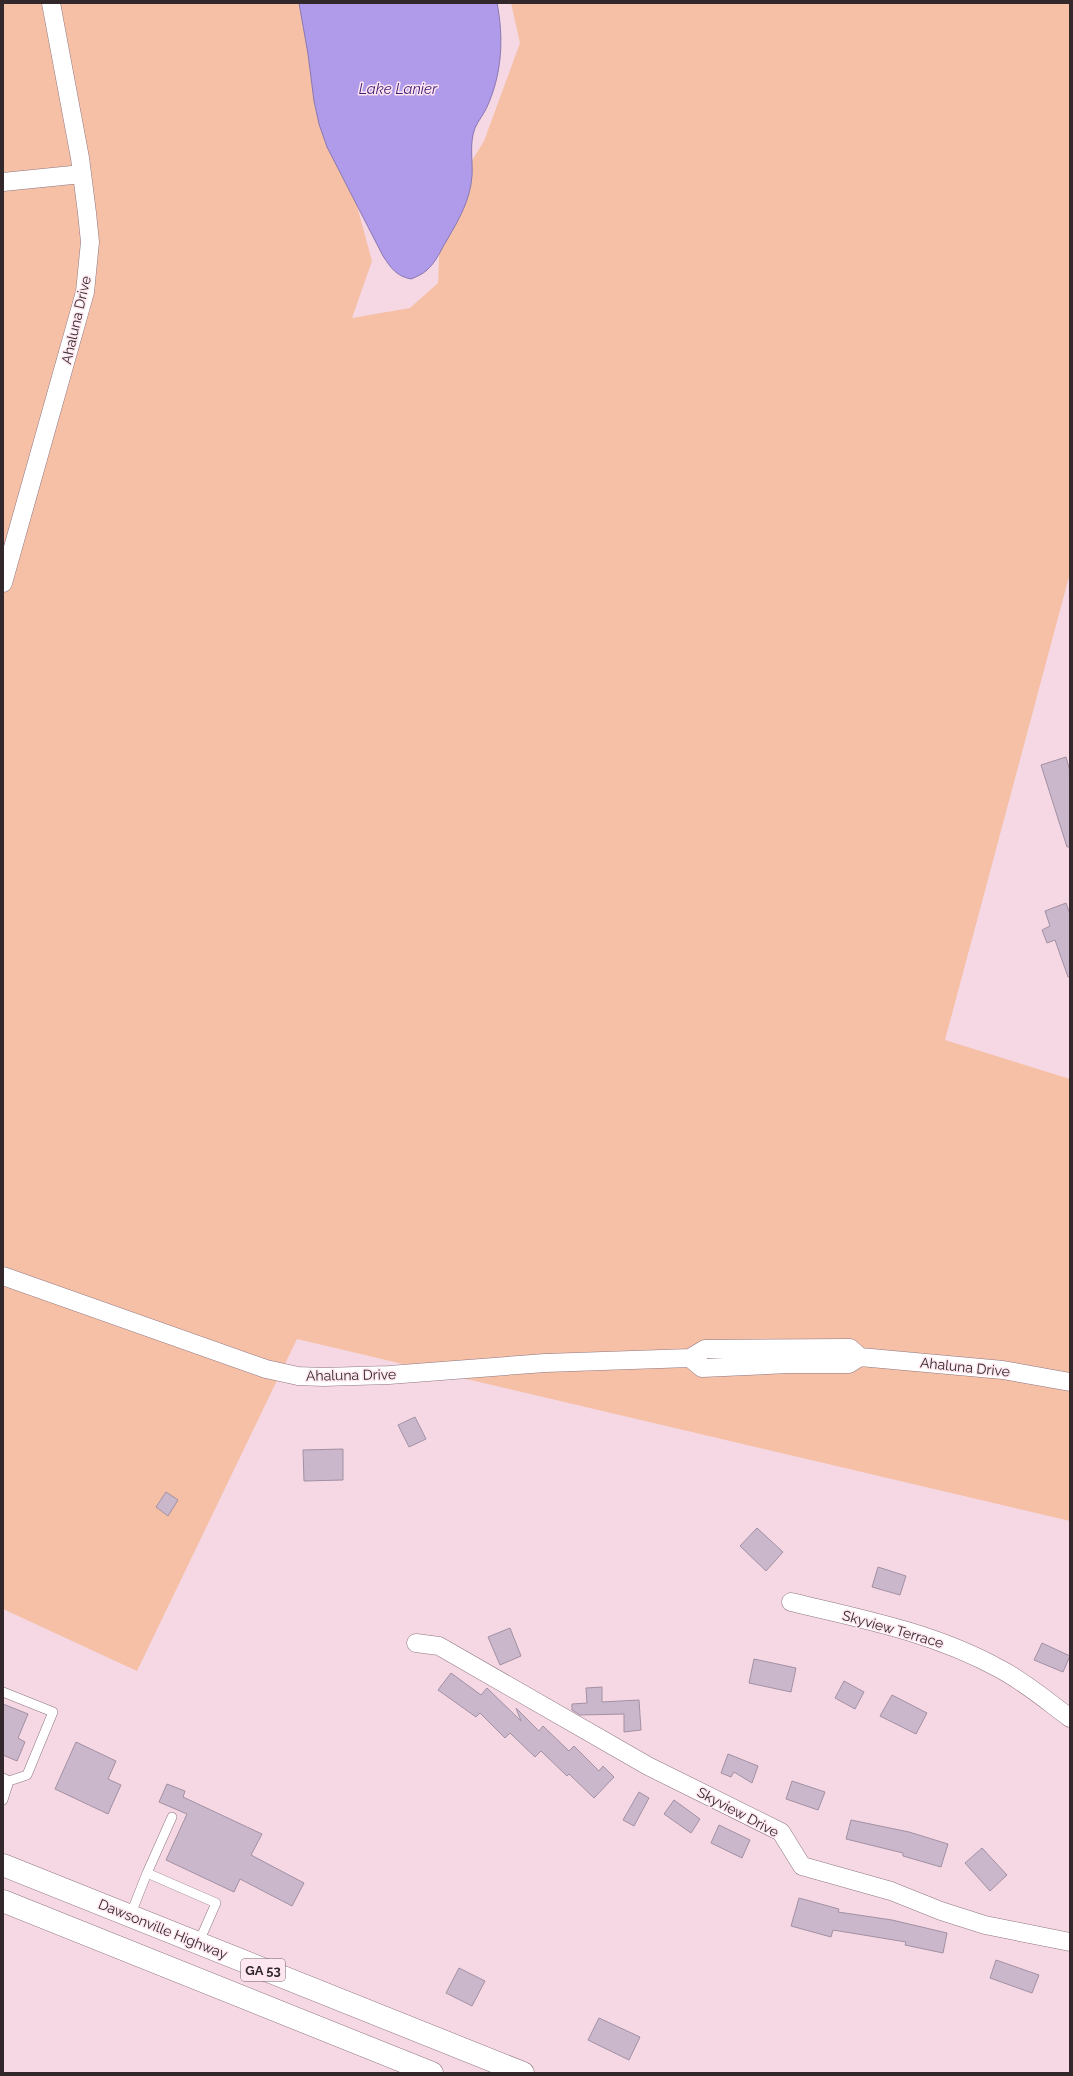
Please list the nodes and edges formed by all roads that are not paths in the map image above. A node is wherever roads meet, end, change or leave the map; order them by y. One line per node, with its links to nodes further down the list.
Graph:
1 (51, 3): 2 (street, Ahaluna Drive)
2 (82, 174): 3 (street); 4 (street, Ahaluna Drive)
3 (3, 182)
4 (3, 583)
5 (3, 1276): 6 (street, Ahaluna Drive)
6 (1070, 1382)
7 (791, 1602): 10 (street, Skyview Terrace)
8 (416, 1643): 18 (street, Skyview Drive)
9 (3, 1692): 11 (lane)
10 (1070, 1718)
11 (6, 1780): 12 (lane)
12 (3, 1800)
13 (172, 1818): 15 (lane)
14 (3, 1865): 17 (main road, Dawsonville Highway / GA 53)
15 (147, 1873): 17 (lane); 19 (lane)
16 (3, 1901): 20 (main road, GA 53)
17 (130, 1916): 19 (main road, Dawsonville Highway / GA 53)
18 (1070, 1942)
19 (198, 1944): 21 (main road, Dawsonville Highway / GA 53)
20 (432, 2073)
21 (523, 2073)

